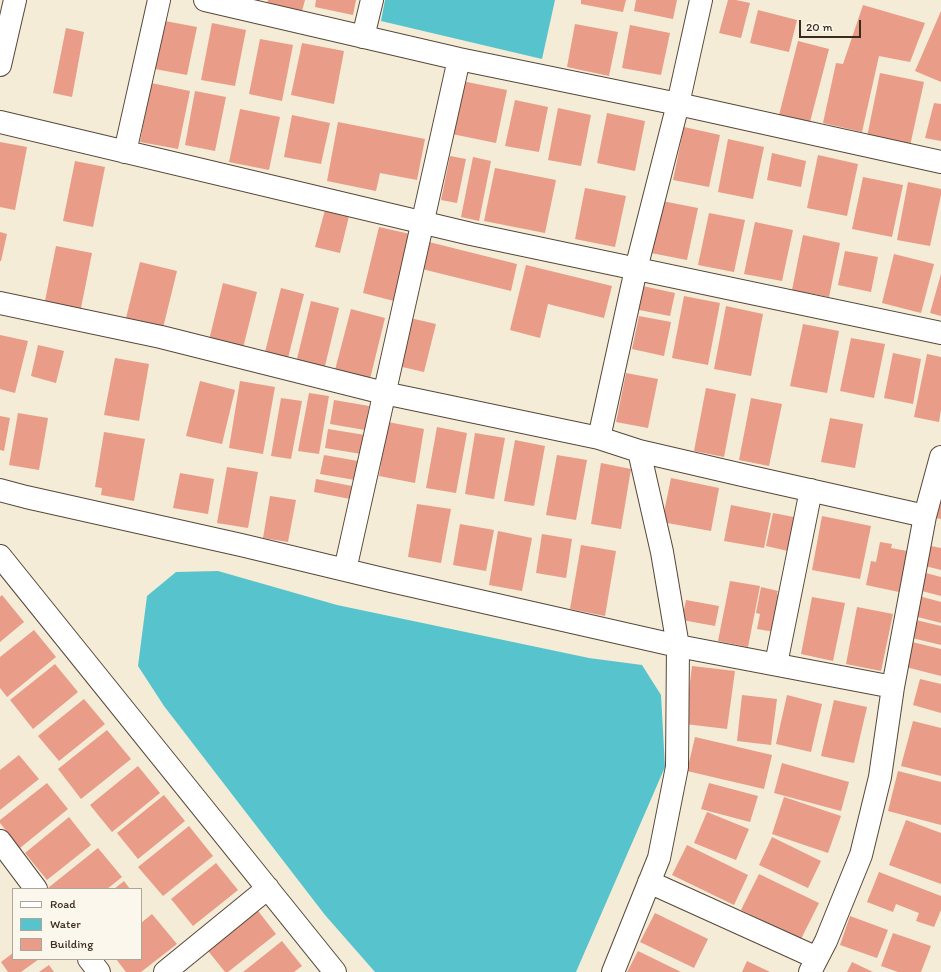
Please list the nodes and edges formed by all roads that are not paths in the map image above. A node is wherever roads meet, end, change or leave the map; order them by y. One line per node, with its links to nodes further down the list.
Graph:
1 (15, 0): 8 (street)
2 (159, 0): 11 (street)
3 (205, 0): 6 (street)
4 (372, 0): 6 (street)
5 (701, 0): 9 (street)
6 (363, 37): 7 (street)
7 (459, 59): 9 (street); 13 (street)
8 (0, 65)
9 (678, 104): 12 (street); 14 (street)
10 (0, 122): 11 (street)
11 (125, 152): 13 (street)
12 (941, 162)
13 (422, 223): 14 (street); 17 (street)
14 (636, 269): 16 (street); 18 (street)
15 (0, 303): 17 (street)
16 (941, 333)
17 (384, 393): 18 (street); 25 (street)
18 (599, 438): 19 (street)
19 (639, 451): 22 (street); 26 (street)
20 (941, 457): 23 (street)
21 (0, 490): 25 (street)
22 (811, 490): 23 (street); 27 (street)
23 (925, 516): 28 (street)
24 (0, 556): 32 (street)
25 (345, 570): 26 (street)
26 (678, 646): 27 (street); 30 (street)
27 (776, 664): 28 (street)
28 (893, 687): 34 (street)
29 (0, 841): 31 (street)
30 (649, 882): 34 (street); 38 (street)
31 (35, 888)
32 (268, 888): 36 (street); 37 (street)
33 (90, 960): 35 (street)
34 (814, 965)
35 (99, 972)
36 (165, 972)
37 (335, 972)
38 (613, 972)

